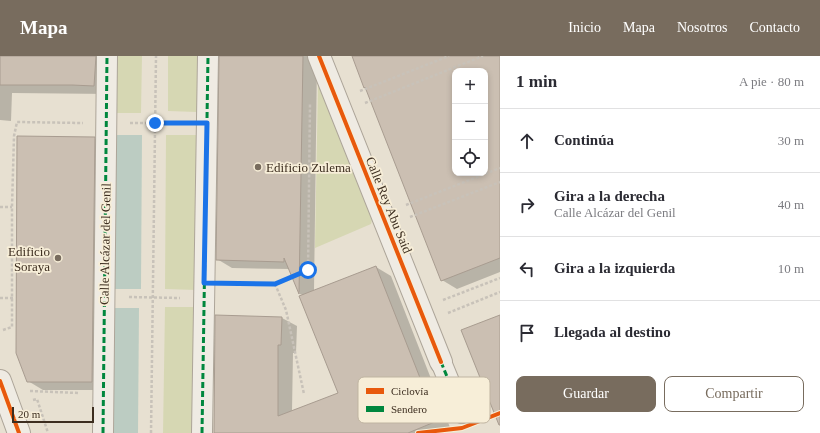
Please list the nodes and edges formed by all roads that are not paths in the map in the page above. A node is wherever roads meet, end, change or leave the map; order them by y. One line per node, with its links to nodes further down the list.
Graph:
1 (107, 56): 8 (street, Calle Alcázar del Genil)
2 (208, 56): 9 (street)
3 (319, 56): 4 (street, Calle Rey Abu Said)
4 (441, 362): 5 (street, Calle Rey Abu Said)
5 (447, 377)
6 (0, 381): 7 (street)
7 (18, 433)
8 (103, 433)
9 (202, 433)

